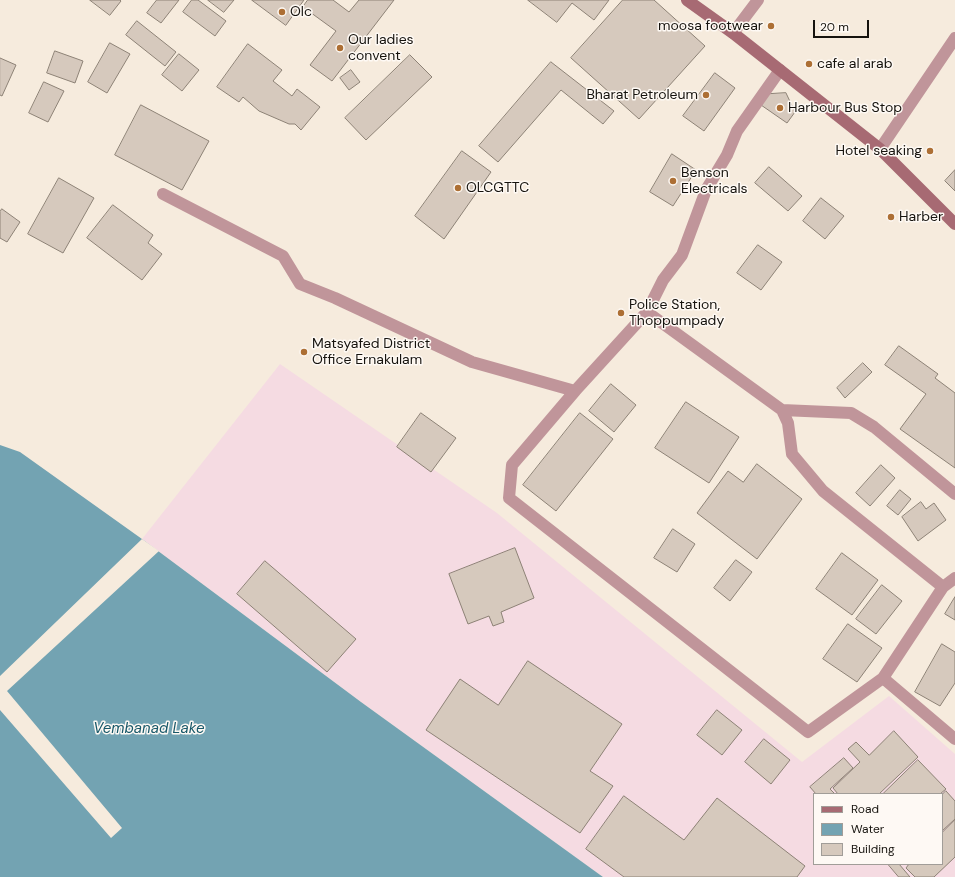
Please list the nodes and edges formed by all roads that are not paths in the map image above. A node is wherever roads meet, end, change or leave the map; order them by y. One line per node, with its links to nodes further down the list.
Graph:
1 (687, 0): 3 (main road)
2 (758, 0): 3 (street)
3 (733, 33): 5 (main road)
4 (955, 38): 6 (street)
5 (780, 70): 6 (main road); 9 (street)
6 (880, 149): 8 (main road)
7 (163, 194): 10 (street)
8 (955, 224)
9 (647, 312): 10 (street); 11 (street)
10 (575, 391): 15 (street)
11 (782, 410): 12 (street); 14 (street)
12 (955, 494)
13 (955, 578): 14 (street)
14 (943, 587): 15 (street)
15 (883, 678): 16 (street)
16 (955, 739)

